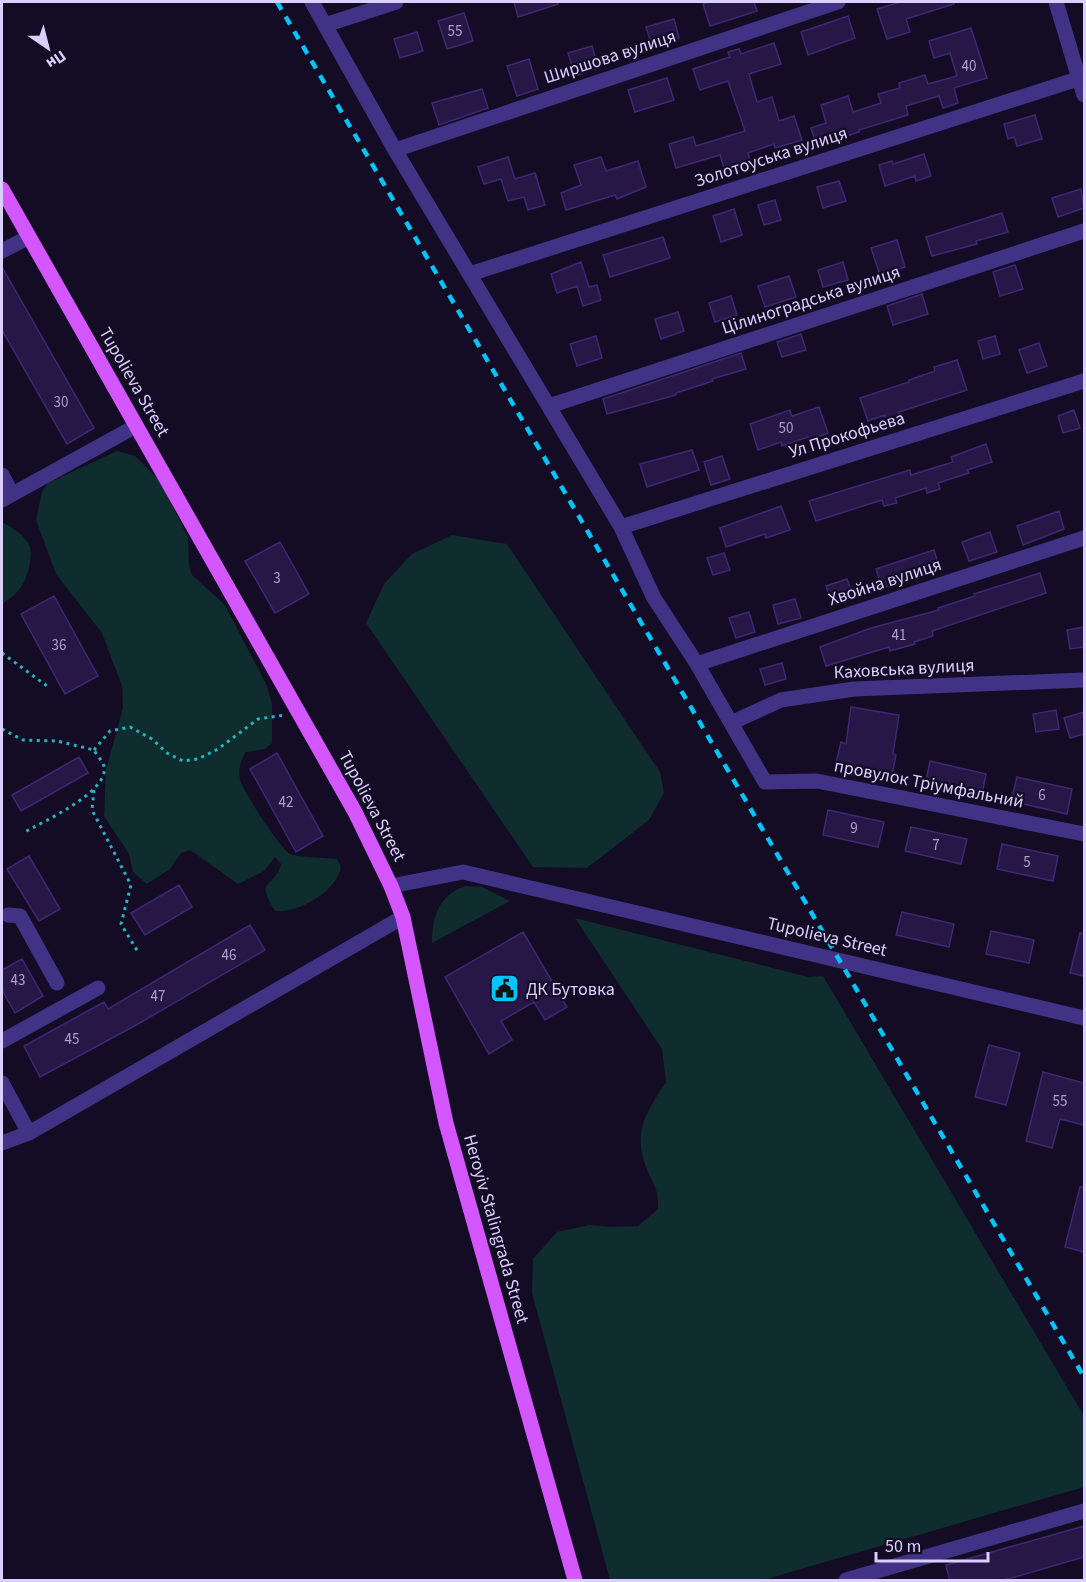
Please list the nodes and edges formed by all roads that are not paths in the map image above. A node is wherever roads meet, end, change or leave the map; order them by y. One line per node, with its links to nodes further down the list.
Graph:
1 (312, 2): 5 (street)
2 (396, 2): 5 (street)
3 (838, 2): 8 (street, Ширшова вулиця)
4 (1056, 2): 6 (street)
5 (325, 25): 8 (street)
6 (1082, 77): 7 (street); 13 (street, Золотоуська вулиця)
7 (1084, 95)
8 (395, 150): 13 (street)
9 (2, 189): 11 (main road, Tupolieva Street)
10 (1084, 231): 15 (street, Цілиноградська вулиця)
11 (29, 237): 12 (street); 16 (main road, Tupolieva Street)
12 (2, 251)
13 (470, 274): 15 (street)
14 (1084, 381): 19 (street, Ул Прокофьева)
15 (549, 406): 19 (street)
16 (136, 426): 18 (street); 25 (main road, Tupolieva Street)
17 (2, 475): 18 (street)
18 (7, 497)
19 (621, 527): 21 (street)
20 (1084, 538): 21 (street, Хвойна вулиця)
21 (697, 664): 23 (street)
22 (1084, 680): 23 (street, Каховська вулиця)
23 (732, 723): 24 (street, провулок Тріумфальний)
24 (1084, 834)
25 (391, 886): 27 (main road, Heroyiv Stalingrada Street); 30 (street, Tupolieva Street)
26 (4, 913): 28 (street)
27 (403, 917): 33 (street); 36 (main road, Heroyiv Stalingrada Street)
28 (57, 983)
29 (98, 988): 31 (street)
30 (1084, 1018)
31 (2, 1041)
32 (2, 1083): 33 (street)
33 (29, 1133): 34 (street)
34 (2, 1143)
35 (1084, 1511): 37 (street)
36 (575, 1581)
37 (846, 1581)

